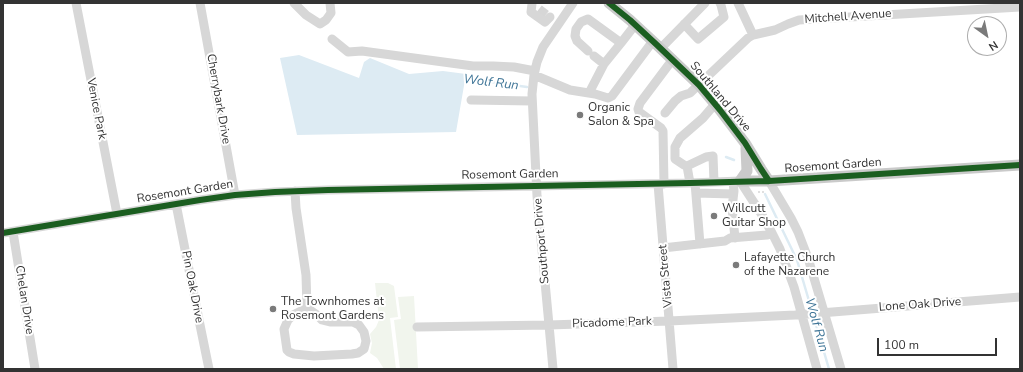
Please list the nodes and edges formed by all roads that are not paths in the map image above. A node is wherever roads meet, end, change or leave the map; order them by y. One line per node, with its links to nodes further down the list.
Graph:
1 (76, 3): 46 (street, Venice Park)
2 (200, 3): 44 (street, Cherrybark Drive)
3 (294, 3): 4 (street)
4 (330, 3)
5 (609, 3): 15 (main road, Southland Drive)
6 (705, 3): 14 (street)
7 (720, 3): 14 (street)
8 (738, 3): 16 (street)
9 (534, 5): 13 (street)
10 (570, 7): 12 (street); 13 (street, Southport Drive)
11 (1020, 7): 16 (street, Mitchell Avenue)
12 (581, 22): 18 (street); 21 (street)
13 (559, 24): 22 (street, Southport Drive)
14 (684, 24): 19 (street)
15 (635, 25): 18 (street); 19 (main road, Southland Drive)
16 (753, 35): 23 (street, Mitchell Avenue)
17 (332, 39): 22 (street)
18 (621, 43): 21 (street)
19 (657, 44): 20 (main road, Southland Drive); 24 (street)
20 (672, 59): 23 (main road, Southland Drive); 29 (street)
21 (604, 64): 24 (street)
22 (534, 73): 24 (street); 26 (street, Southport Drive)
23 (699, 85): 27 (main road, Southland Drive); 28 (street, Mitchell Avenue)
24 (589, 92)
25 (470, 100): 26 (street)
26 (532, 101): 39 (street, Southport Drive)
27 (715, 104): 30 (main road, Southland Drive); 32 (street)
28 (665, 115): 29 (street, Vista Street)
29 (661, 128): 31 (street, Vista Street)
30 (745, 143): 35 (main road, Southland Drive); 40 (main road, Southland Drive)
31 (663, 158): 32 (street); 38 (street, Vista Street)
32 (675, 158): 34 (street)
33 (1020, 165): 40 (main road, Rosemont Garden)
34 (687, 166): 36 (street); 37 (street)
35 (737, 181): 36 (street, Rosemont Garden); 40 (main road, Rosemont Garden); 43 (street); 49 (street)
36 (714, 182): 37 (street, Rosemont Garden)
37 (692, 183): 38 (street, Rosemont Garden); 42 (street)
38 (661, 184): 39 (street, Rosemont Garden); 52 (street, Vista Street)
39 (537, 186): 41 (street, Rosemont Garden); 58 (street, Southport Drive)
40 (769, 186): 55 (street)
41 (295, 191): 44 (street, Rosemont Garden); 54 (street)
42 (696, 193): 43 (street); 51 (street)
43 (733, 194): 50 (street)
44 (235, 195): 45 (street, Rosemont Garden)
45 (176, 204): 46 (street, Rosemont Garden); 61 (street, Pin Oak Drive)
46 (117, 214): 47 (street, Rosemont Garden)
47 (13, 232): 48 (street, Rosemont Garden); 60 (street, Chelan Drive)
48 (3, 233)
49 (772, 233): 50 (street); 56 (street)
50 (735, 238): 51 (street)
51 (700, 244): 52 (street)
52 (663, 248): 57 (street, Vista Street)
53 (1020, 297): 55 (street, Lone Oak Drive)
54 (307, 308): 54 (street)
55 (823, 312): 56 (street, Lone Oak Drive); 65 (street)
56 (804, 314): 57 (street, Picadome Park); 64 (street)
57 (669, 321): 58 (street, Picadome Park); 63 (street, Vista Street)
58 (550, 325): 59 (street, Picadome Park); 62 (street, Southport Drive)
59 (417, 327)
60 (35, 369)
61 (210, 369)
62 (553, 369)
63 (673, 369)
64 (817, 369)
65 (841, 369)

